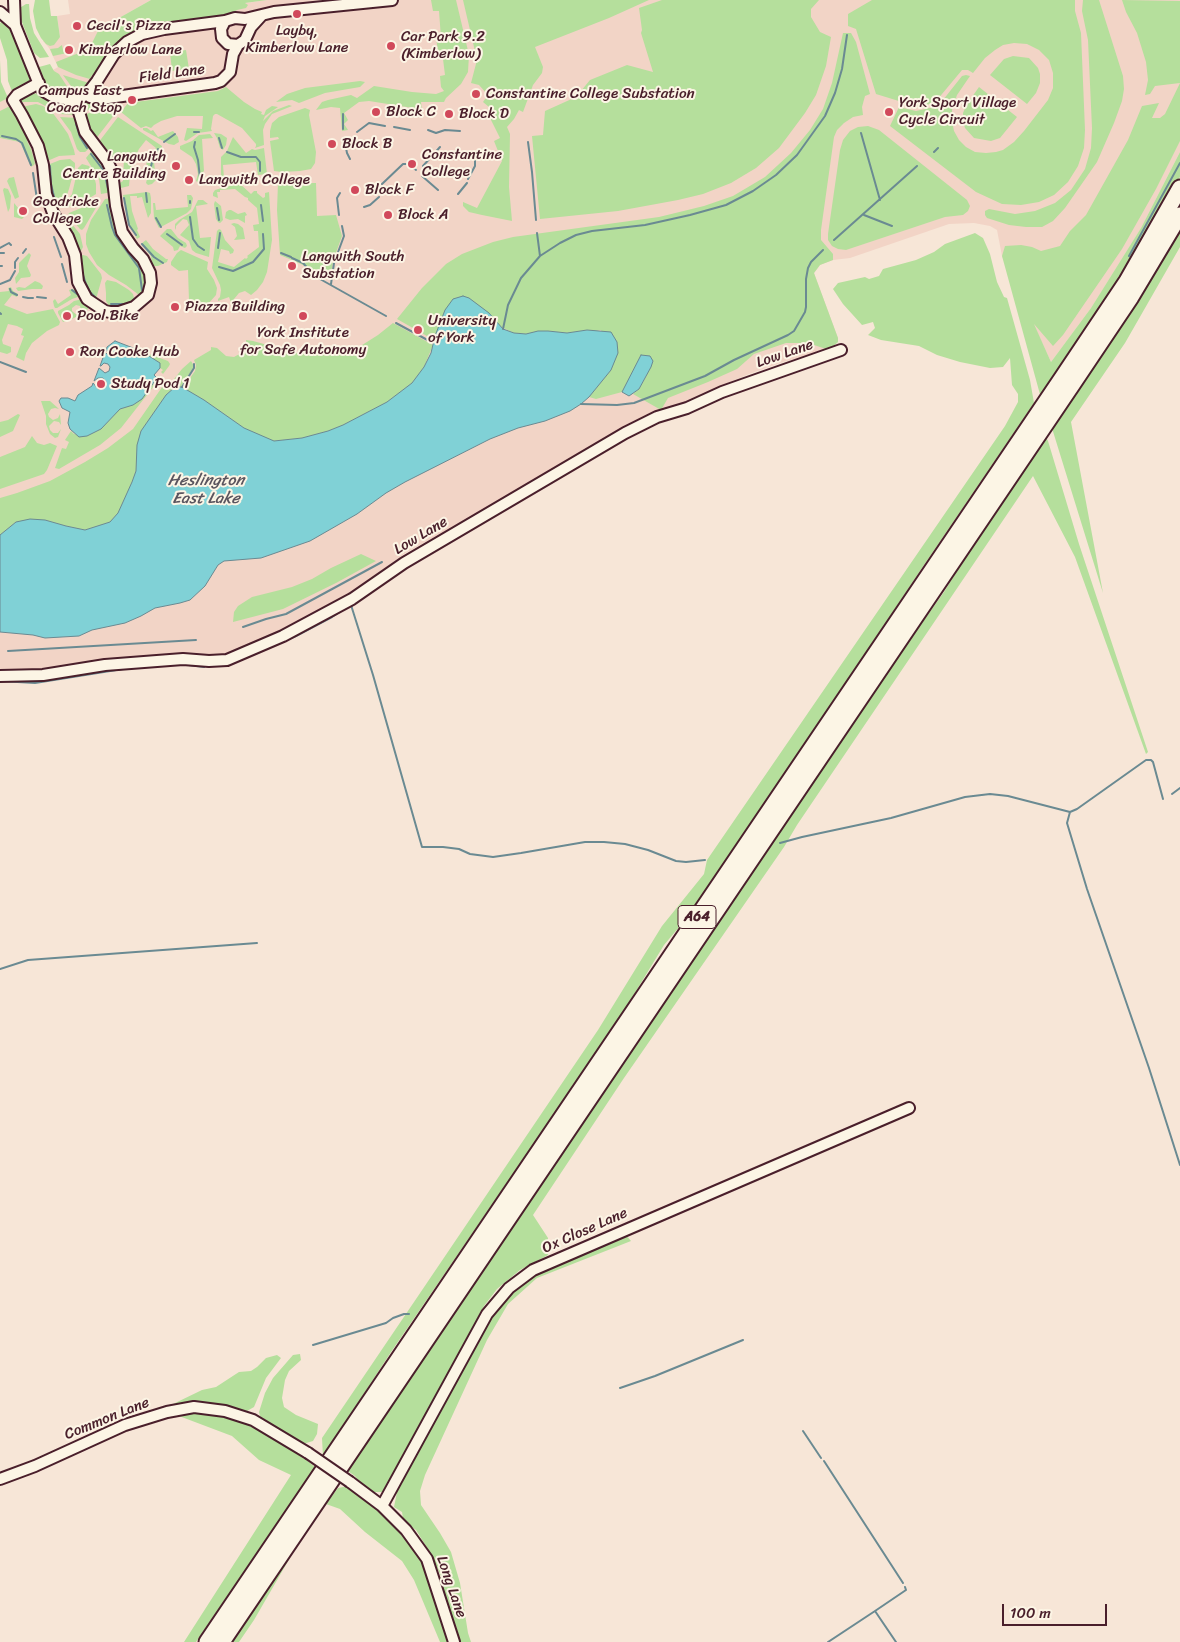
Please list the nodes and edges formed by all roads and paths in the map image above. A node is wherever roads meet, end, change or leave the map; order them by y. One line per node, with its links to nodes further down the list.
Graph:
1 (13, 0): 3 (street); 8 (street)
2 (392, 0): 5 (street)
3 (0, 8)
4 (0, 12): 8 (street)
5 (262, 15): 6 (street); 10 (street)
6 (239, 19): 7 (street); 10 (street)
7 (225, 21): 9 (street); 11 (street)
8 (15, 24): 13 (street)
9 (206, 24): 11 (street); 14 (street)
10 (248, 32): 12 (street)
11 (221, 34): 12 (street)
12 (238, 45): 14 (street, Field Lane)
13 (35, 86): 15 (street); 15 (street)
14 (87, 94): 15 (street)
15 (75, 99)
16 (1180, 188): 24 (highway, A64)
17 (1180, 215): 25 (highway, A64)
18 (841, 350): 19 (street, Low Lane)
19 (0, 676)
20 (909, 1108): 23 (street, Ox Close Lane)
21 (0, 1479): 22 (street, Common Lane, bridge)
22 (350, 1482): 23 (street, Long Lane)
23 (382, 1506): 26 (street, Long Lane)
24 (207, 1642)
25 (222, 1642)
26 (454, 1642)

